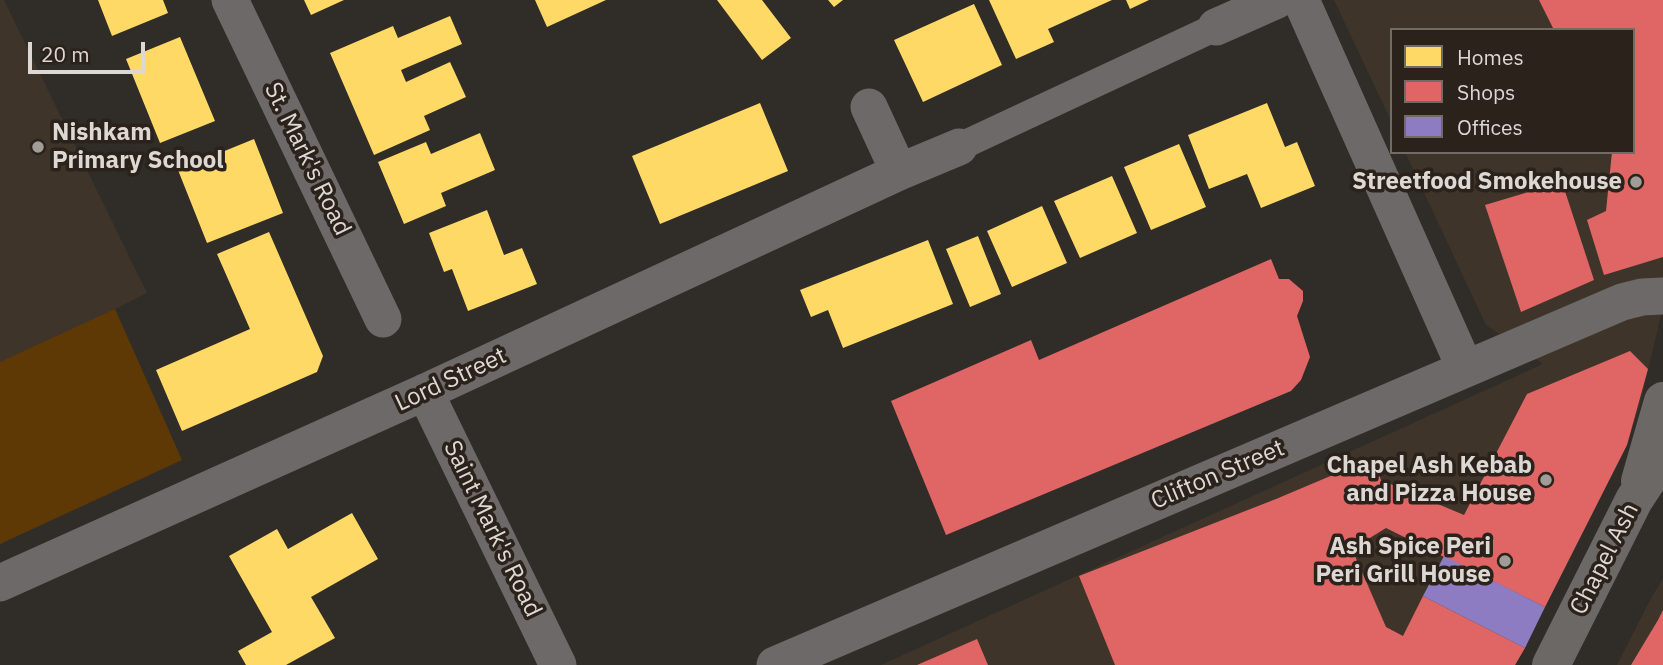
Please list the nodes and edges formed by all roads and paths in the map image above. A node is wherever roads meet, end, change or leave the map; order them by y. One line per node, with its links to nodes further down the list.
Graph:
1 (230, 0): 9 (street, St. Mark's Road)
2 (1277, 0): 4 (street)
3 (1301, 0): 10 (street)
4 (1216, 27): 6 (street)
5 (869, 107): 7 (street)
6 (959, 147): 7 (street, Lord Street)
7 (899, 172): 11 (street, Lord Street)
8 (1663, 296): 10 (street, Clifton Street)
9 (383, 319)
10 (1465, 368): 17 (street, Clifton Street)
11 (425, 392): 15 (street, Lord Street); 16 (street, Saint Mark's Road)
12 (1663, 401): 14 (highway)
13 (1663, 456): 14 (highway, Chapel Ash)
14 (1634, 500): 18 (highway, Chapel Ash)
15 (0, 583)
16 (558, 665)
17 (775, 665)
18 (1551, 665)

